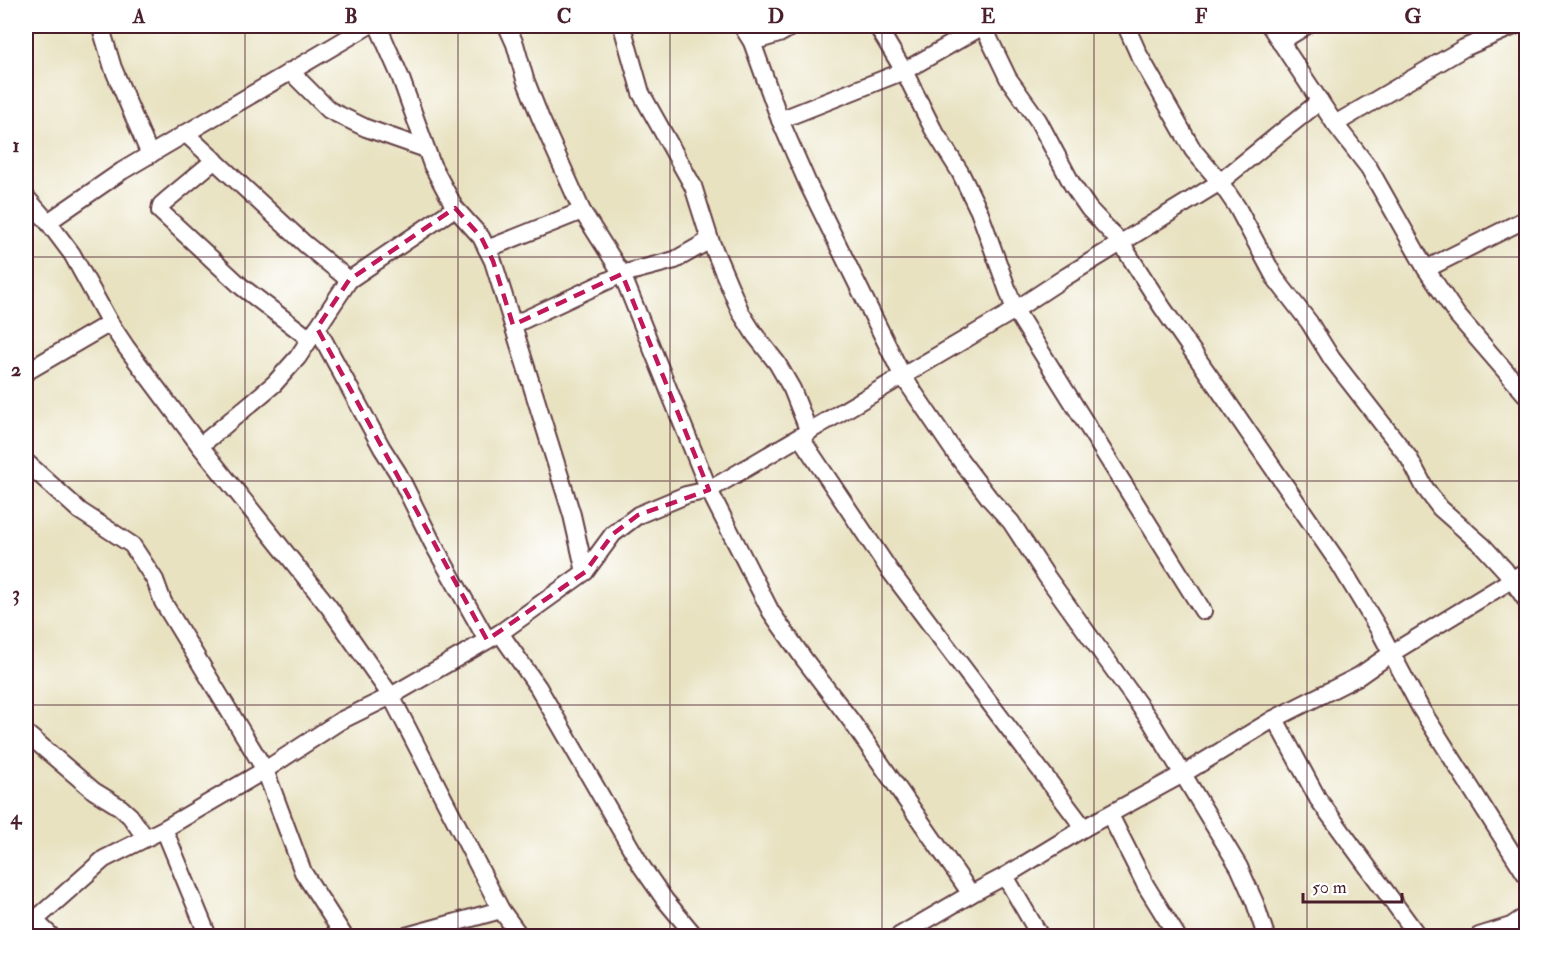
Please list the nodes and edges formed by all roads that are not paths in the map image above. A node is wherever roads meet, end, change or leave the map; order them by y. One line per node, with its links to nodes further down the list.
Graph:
1 (101, 26): 23 (street)
2 (369, 26): 16 (street)
3 (378, 26): 22 (street)
4 (507, 26): 28 (street)
5 (622, 26): 31 (street)
6 (741, 26): 14 (street)
7 (792, 26): 14 (street)
8 (877, 26): 17 (street)
9 (983, 26): 17 (street); 32 (street)
10 (1126, 26): 25 (street)
11 (1270, 26): 15 (street)
12 (1306, 26): 15 (street)
13 (1514, 26): 20 (street)
14 (752, 42): 19 (street)
15 (1280, 42): 18 (street)
16 (290, 71): 21 (street); 22 (street)
17 (904, 71): 19 (street); 37 (street)
18 (1320, 101): 20 (street); 25 (street)
19 (780, 120): 42 (street)
20 (1335, 124): 34 (street)
21 (184, 133): 23 (street); 24 (street)
22 (426, 148): 27 (street)
23 (150, 155): 30 (street)
24 (215, 160): 36 (street); 40 (street)
25 (1220, 182): 32 (street); 50 (street)
26 (26, 197): 30 (street)
27 (456, 208): 33 (street); 36 (street)
28 (582, 211): 33 (street); 35 (street)
29 (1527, 219): 34 (street)
30 (48, 222): 38 (street)
31 (710, 240): 35 (street); 44 (street)
32 (1121, 243): 37 (street); 54 (street)
33 (487, 249): 39 (street)
34 (1426, 269): 43 (street)
35 (622, 274): 39 (street); 47 (street)
36 (349, 280): 40 (street)
37 (1015, 310): 42 (street); 52 (street)
38 (110, 323): 41 (street); 45 (street)
39 (513, 325): 49 (street)
40 (314, 334): 45 (street); 53 (street)
41 (26, 372)
42 (902, 375): 44 (street); 59 (street)
43 (1527, 395)
44 (805, 435): 47 (street); 61 (street)
45 (200, 446): 55 (street)
46 (26, 462): 58 (street)
47 (709, 490): 49 (street); 66 (street)
48 (1527, 571): 50 (street)
49 (585, 572): 53 (street)
50 (1512, 580): 51 (street); 54 (street)
51 (1527, 600)
52 (1203, 611)
53 (493, 637): 55 (street); 75 (street)
54 (1392, 653): 56 (street); 64 (street)
55 (391, 696): 58 (street); 67 (street)
56 (1275, 718): 59 (street); 80 (street)
57 (26, 734): 63 (street)
58 (265, 770): 62 (street); 72 (street)
59 (1183, 774): 60 (street); 79 (street)
60 (1110, 815): 61 (street); 78 (street)
61 (1084, 828): 65 (street)
62 (164, 829): 63 (street); 71 (street)
63 (145, 837): 69 (street)
64 (1527, 875)
65 (1005, 876): 66 (street); 77 (street)
66 (971, 894): 76 (street)
67 (501, 910): 73 (street); 74 (street)
68 (1527, 916): 81 (street)
69 (28, 920): 70 (street)
70 (51, 936)
71 (208, 936)
72 (344, 936)
73 (406, 936)
74 (520, 936)
75 (695, 936)
76 (899, 936)
77 (1040, 936)
78 (1176, 936)
79 (1266, 936)
80 (1418, 936)
81 (1479, 936)

